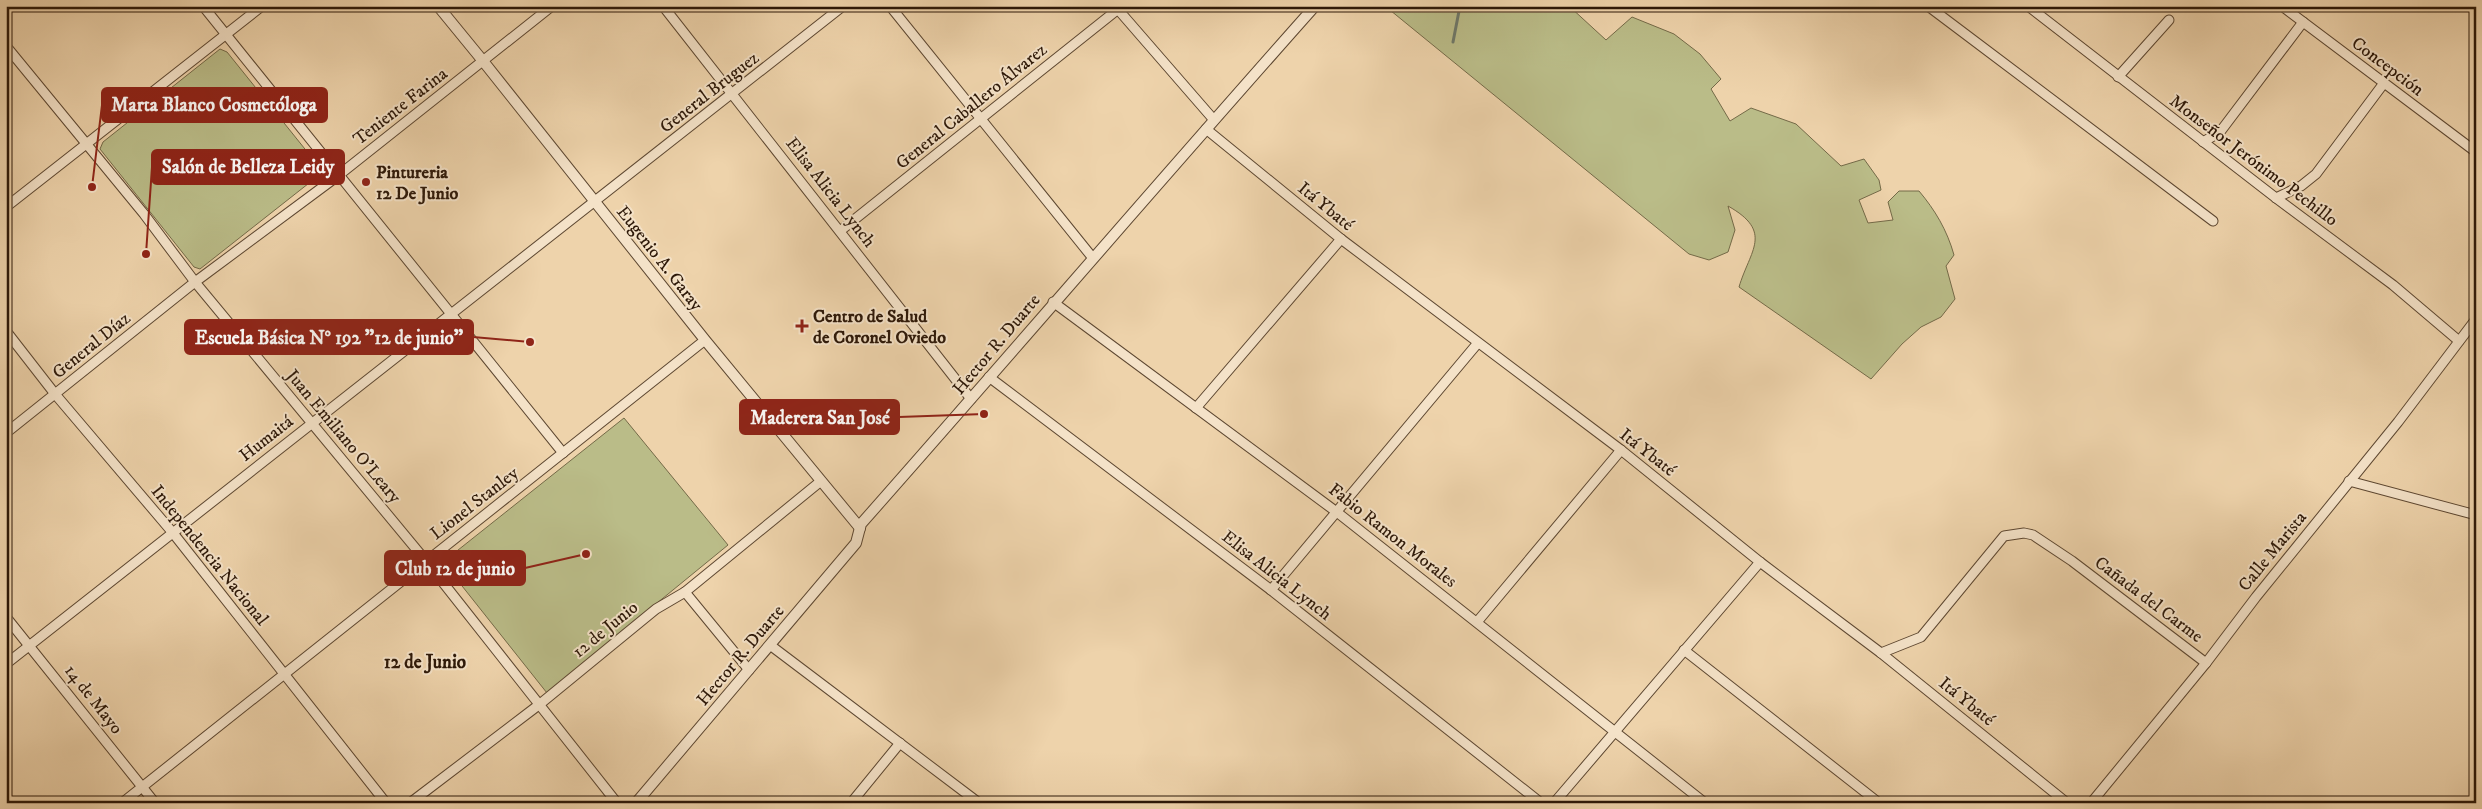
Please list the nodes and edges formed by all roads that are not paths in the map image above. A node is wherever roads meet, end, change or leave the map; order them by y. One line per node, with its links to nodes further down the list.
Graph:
1 (203, 6): 15 (street)
2 (262, 6): 15 (street)
3 (438, 6): 17 (street, Eugenio A. Garay)
4 (552, 6): 17 (street, Teniente Farina)
5 (663, 6): 20 (street, Elisa Alicia Lynch)
6 (843, 6): 20 (street, General Bruguez)
7 (890, 6): 21 (street)
8 (1315, 6): 22 (street, Hector R. Duarte)
9 (1928, 6): 31 (street)
10 (2028, 6): 18 (street, Monseñor Jerónimo Pechillo)
11 (2282, 6): 14 (street, Concepción)
12 (1118, 8): 21 (street, General Caballero Álvarez); 22 (street)
13 (2169, 20): 18 (street)
14 (2303, 22): 19 (street, Concepción); 24 (street)
15 (226, 36): 25 (street); 27 (street)
16 (6, 46): 25 (street, Juan Emiliano O'Leary)
17 (483, 60): 27 (street, Teniente Farina); 29 (street, Eugenio A. Garay)
18 (2118, 77): 24 (street, Monseñor Jerónimo Pechillo)
19 (2384, 84): 26 (street, Concepción); 28 (street)
20 (733, 94): 29 (street, General Bruguez); 32 (street, Elisa Alicia Lynch)
21 (982, 119): 32 (street, General Caballero Álvarez); 34 (street)
22 (1214, 120): 23 (street, Hector R. Duarte)
23 (1206, 129): 33 (street, Itá Ybaté); 34 (street, Hector R. Duarte)
24 (2203, 142): 28 (street, Monseñor Jerónimo Pechillo)
25 (86, 146): 30 (street); 35 (street, Juan Emiliano O'Leary)
26 (2476, 152)
27 (339, 175): 35 (street, Teniente Farina); 37 (street)
28 (2276, 198): 41 (street, Monseñor Jerónimo Pechillo)
29 (595, 202): 37 (street, Humaitá); 40 (street, Eugenio A. Garay)
30 (6, 207)
31 (2213, 221)
32 (840, 231): 45 (street, Elisa Alicia Lynch)
33 (1341, 239): 42 (street, Itá Ybaté); 46 (street)
34 (1092, 257): 36 (street, Hector R. Duarte)
35 (195, 282): 44 (street, General Díaz); 47 (street, Juan Emiliano O'Leary)
36 (1053, 302): 43 (street, Hector R. Duarte); 46 (street, Fabio Ramon Morales)
37 (451, 314): 47 (street, Humaitá); 50 (street)
38 (2476, 319): 41 (street, Calle Marista)
39 (6, 331): 44 (street, Independencia Nacional)
40 (705, 340): 50 (street, Lionel Stanley); 51 (street, Eugenio A. Garay)
41 (2458, 340): 52 (street, Calle Marista)
42 (1477, 344): 49 (street, Itá Ybaté); 53 (street)
43 (989, 376): 45 (street, Hector R. Duarte); 59 (street, Elisa Alicia Lynch)
44 (55, 394): 48 (street, General Díaz); 56 (street, Independencia Nacional)
45 (971, 399): 55 (street, Hector R. Duarte)
46 (1196, 408): 53 (street, Fabio Ramon Morales)
47 (312, 422): 56 (street, Humaitá); 57 (street, Juan Emiliano O'Leary)
48 (6, 433)
49 (1621, 450): 58 (street, Itá Ybaté); 62 (street)
50 (563, 453): 57 (street, Lionel Stanley)
51 (821, 481): 55 (street, Eugenio A. Garay); 60 (street, 12 de Junio)
52 (2349, 481): 54 (street); 67 (street, Calle Marista)
53 (1338, 513): 59 (street); 62 (street, Fabio Ramon Morales)
54 (2476, 515)
55 (860, 528): 63 (street, Hector R. Duarte)
56 (173, 533): 64 (street, Humaitá); 70 (street, Independencia Nacional)
57 (426, 561): 70 (street, Lionel Stanley); 71 (street, Juan Emiliano O'Leary)
58 (1760, 562): 65 (street); 66 (street, Itá Ybaté)
59 (1271, 590): 83 (street, Elisa Alicia Lynch)
60 (685, 592): 69 (street); 71 (street, 12 de Junio)
61 (6, 617): 64 (street, 14 de Mayo)
62 (1477, 622): 72 (street, Fabio Ramon Morales)
63 (770, 645): 69 (street, Hector R. Duarte); 73 (street)
64 (30, 646): 68 (street, Humaitá); 74 (street, 14 de Mayo)
65 (1684, 650): 72 (street); 86 (street)
66 (1881, 653): 67 (street, Cañada del Carme); 87 (street, Itá Ybaté)
67 (2206, 663): 88 (street, Calle Marista)
68 (6, 664)
69 (749, 670): 75 (street, Hector R. Duarte)
70 (286, 675): 74 (street, Lionel Stanley); 78 (street, Independencia Nacional)
71 (540, 704): 79 (street, 12 de Junio); 80 (street, Juan Emiliano O'Leary)
72 (1614, 732): 84 (street); 85 (street, Fabio Ramon Morales)
73 (900, 743): 81 (street); 82 (street)
74 (142, 787): 76 (street, Lionel Stanley); 77 (street, 14 de Mayo)
75 (640, 802)
76 (122, 803)
77 (155, 803)
78 (386, 803)
79 (410, 803)
80 (617, 803)
81 (851, 803)
82 (979, 803)
83 (1541, 803)
84 (1554, 803)
85 (1705, 803)
86 (1879, 803)
87 (2067, 803)
88 (2091, 803)

